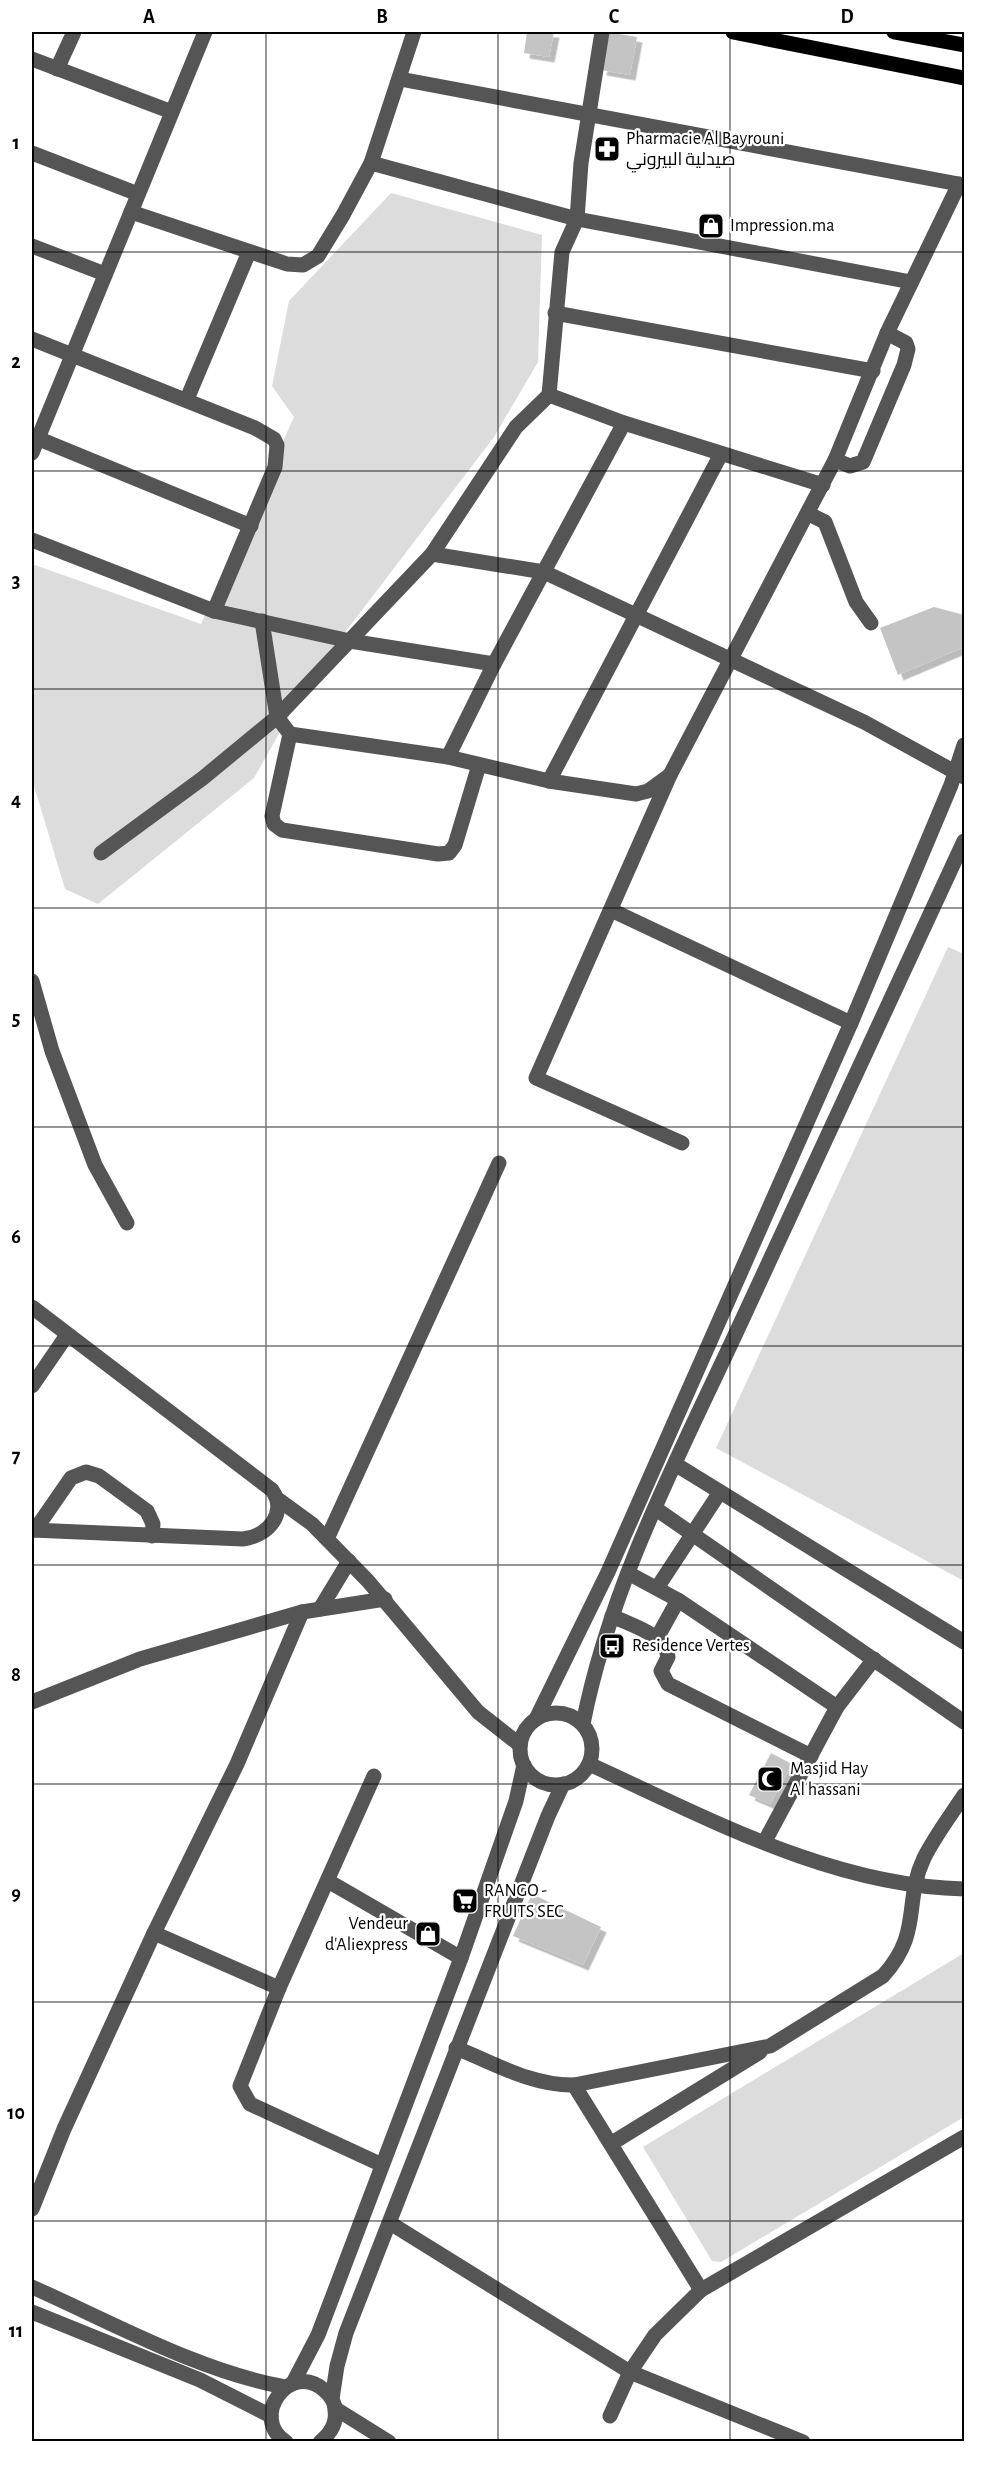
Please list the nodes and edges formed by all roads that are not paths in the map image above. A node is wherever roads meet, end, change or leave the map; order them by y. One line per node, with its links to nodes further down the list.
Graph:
1 (74, 32): 10 (street)
2 (205, 32): 13 (street)
3 (414, 32): 12 (street)
4 (602, 32): 14 (street)
5 (733, 32): 7 (main road)
6 (894, 32): 8 (main road)
7 (794, 37): 11 (main road)
8 (964, 45)
9 (32, 59): 10 (street)
10 (57, 69): 13 (street)
11 (964, 78)
12 (400, 79): 14 (street); 16 (street)
13 (172, 112): 18 (street)
14 (587, 116): 17 (street); 20 (street)
15 (32, 153): 18 (street)
16 (371, 163): 20 (street); 22 (street)
17 (962, 184): 24 (street)
18 (138, 194): 19 (street)
19 (130, 212): 22 (street); 23 (street)
20 (577, 219): 24 (street); 25 (street)
21 (32, 246): 23 (street)
22 (249, 252): 31 (street)
23 (105, 274): 28 (street)
24 (911, 282): 26 (street)
25 (555, 313): 29 (street); 30 (street)
26 (888, 333): 29 (street); 36 (street)
27 (32, 339): 28 (street)
28 (72, 355): 31 (street); 33 (street)
29 (873, 371): 36 (street)
30 (549, 395): 32 (street); 41 (street)
31 (187, 399): 39 (street)
32 (624, 423): 35 (street); 42 (street)
33 (35, 437): 34 (street); 39 (street)
34 (32, 453)
35 (721, 454): 37 (street); 44 (street)
36 (835, 460): 37 (street)
37 (823, 485): 38 (street)
38 (809, 514): 46 (street); 48 (street)
39 (251, 526): 43 (street)
40 (32, 540): 43 (street)
41 (432, 554): 42 (street); 47 (street)
42 (544, 572): 44 (street); 49 (street)
43 (214, 611): 45 (street)
44 (634, 615): 48 (street); 57 (street)
45 (262, 621): 47 (street); 50 (street)
46 (871, 623)
47 (350, 641): 49 (street); 50 (street)
48 (733, 660): 55 (street); 56 (street)
49 (494, 664): 53 (street)
50 (277, 717): 51 (street); 59 (street)
51 (290, 734): 53 (street); 54 (street)
52 (964, 746): 56 (street)
53 (448, 757): 54 (street)
54 (479, 765): 57 (street)
55 (670, 775): 57 (street); 60 (street)
56 (960, 775): 62 (street)
57 (549, 781)
58 (964, 841): 69 (street)
59 (101, 853)
60 (611, 910): 62 (street); 63 (street)
61 (32, 981): 65 (street)
62 (851, 1023): 90 (street)
63 (681, 1143)
64 (499, 1163): 76 (street)
65 (127, 1223)
66 (32, 1307): 67 (street)
67 (67, 1335): 68 (street); 71 (street)
68 (32, 1386)
69 (675, 1464): 70 (street); 72 (street)
70 (720, 1492): 74 (street); 86 (street)
71 (279, 1500): 75 (street); 76 (street)
72 (656, 1509): 74 (street); 78 (street)
73 (34, 1530): 75 (street); 75 (street)
74 (691, 1534): 79 (street); 87 (street)
75 (152, 1536)
76 (327, 1539): 77 (street)
77 (349, 1561): 80 (street); 82 (street)
78 (628, 1573): 79 (street); 84 (street)
79 (657, 1588): 81 (street)
80 (385, 1599): 82 (street); 93 (street)
81 (678, 1600): 85 (street); 89 (street)
82 (320, 1609): 83 (street)
83 (302, 1612): 88 (street); 104 (street)
84 (612, 1616): 85 (street); 92 (street)
85 (657, 1638): 94 (street)
86 (964, 1642)
87 (873, 1659): 89 (street); 91 (street)
88 (32, 1702)
89 (837, 1707): 94 (street)
90 (536, 1719): 92 (street); 93 (street)
91 (964, 1722)
92 (583, 1724): 95 (street)
93 (520, 1744): 96 (street)
94 (812, 1756): 100 (street)
95 (589, 1764): 98 (street); 100 (street)
96 (524, 1765): 98 (street); 105 (street)
97 (374, 1776): 101 (street)
98 (563, 1784): 108 (street)
99 (964, 1795): 102 (street)
100 (765, 1842): 102 (street)
101 (328, 1881): 105 (street); 106 (street)
102 (916, 1887): 103 (street); 107 (street)
103 (964, 1889)
104 (154, 1933): 106 (street); 113 (street)
105 (461, 1958): 112 (street)
106 (279, 1988): 112 (street)
107 (770, 2046): 109 (street); 111 (street)
108 (456, 2048): 109 (street); 114 (street)
109 (574, 2085): 111 (street)
110 (964, 2137): 116 (street)
111 (612, 2143): 116 (street)
112 (380, 2164): 119 (street)
113 (32, 2209)
114 (390, 2223): 118 (street); 120 (street)
115 (32, 2287): 119 (street)
116 (701, 2290): 118 (street)
117 (32, 2312): 122 (street)
118 (630, 2372): 121 (street); 127 (street)
119 (289, 2385): 120 (street); 122 (street)
120 (334, 2404): 125 (street); 126 (street)
121 (610, 2416)
122 (272, 2421): 123 (street); 124 (street)
123 (269, 2442)
124 (286, 2442)
125 (320, 2442)
126 (389, 2442)
127 (803, 2442)

